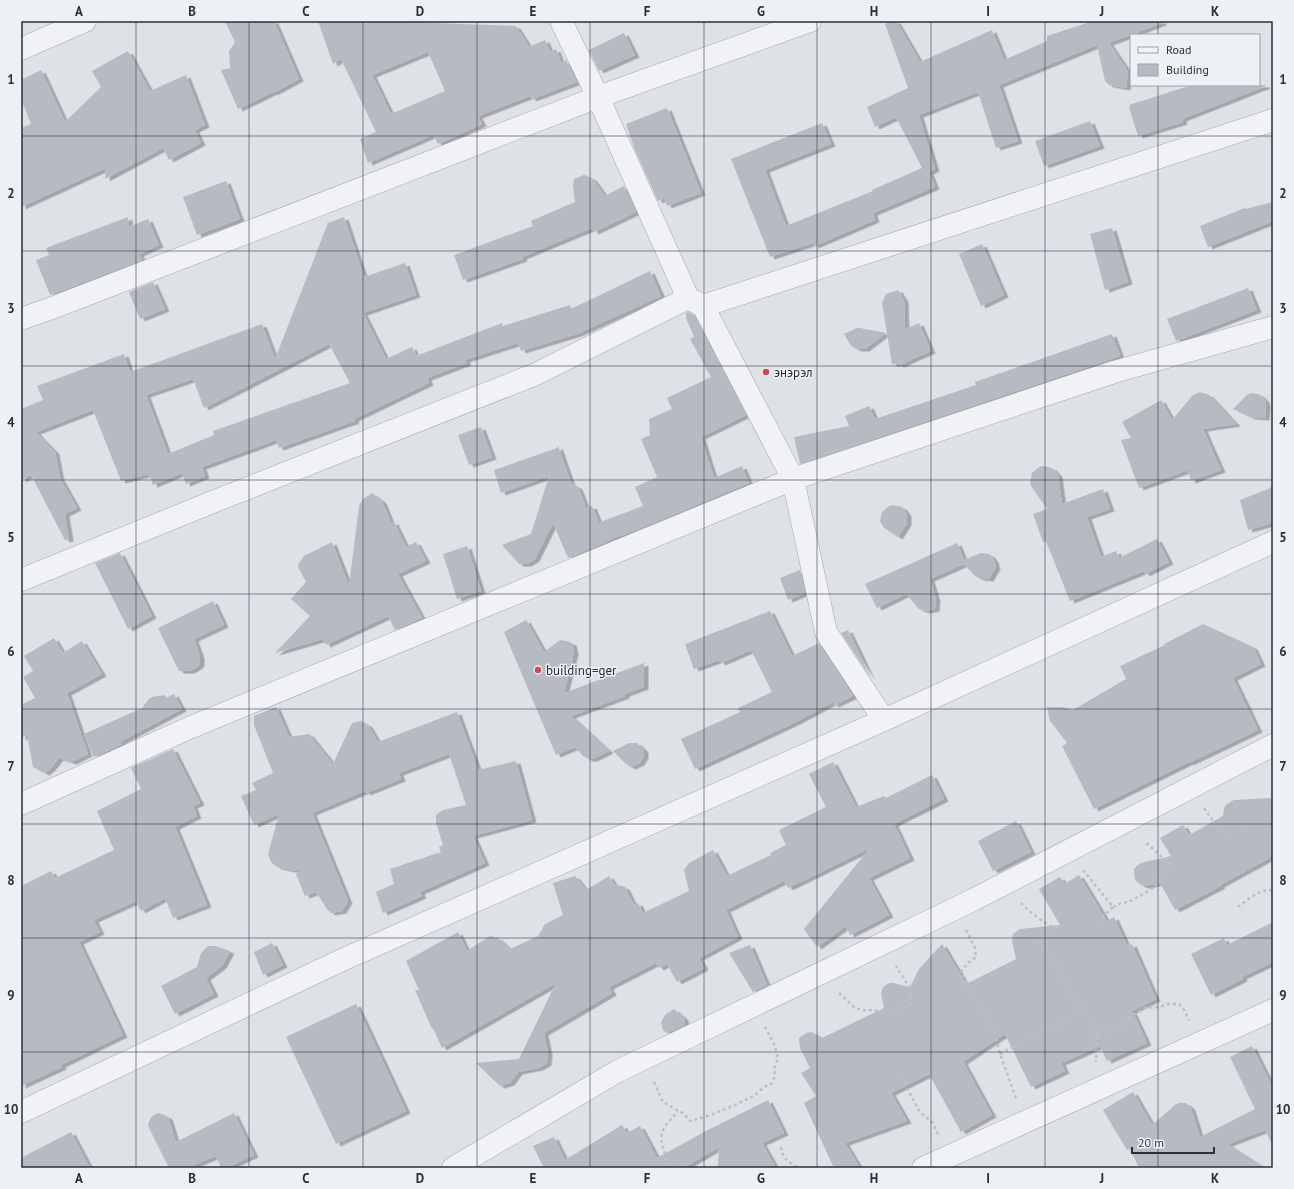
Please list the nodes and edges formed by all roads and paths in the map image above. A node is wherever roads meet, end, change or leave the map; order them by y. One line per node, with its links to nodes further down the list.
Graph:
1 (85, 21): 4 (street)
2 (561, 21): 5 (street)
3 (810, 21): 5 (street)
4 (21, 49)
5 (598, 97): 7 (street); 8 (street)
6 (1273, 120): 7 (street)
7 (695, 302): 10 (street); 12 (street)
8 (21, 319)
9 (1273, 328): 10 (street)
10 (793, 479): 13 (street); 16 (street)
11 (1273, 542): 13 (street)
12 (21, 580)
13 (884, 720): 40 (street)
14 (1273, 746): 15 (street)
15 (1190, 788): 17 (path); 19 (street)
16 (21, 804)
17 (1250, 825)
18 (1140, 838): 22 (path)
19 (1068, 851): 20 (street); 22 (path)
20 (1003, 885): 24 (street); 27 (path)
21 (1273, 891): 23 (path)
22 (1113, 907): 26 (path)
23 (1238, 907)
24 (952, 910): 28 (street); 35 (path)
25 (1067, 924): 27 (path)
26 (1095, 924)
27 (1054, 927): 32 (path)
28 (880, 945): 29 (street); 29 (path)
29 (829, 970): 30 (street)
30 (758, 1004): 37 (street); 39 (path)
31 (1170, 1004): 34 (path)
32 (1083, 1007): 34 (path); 35 (path)
33 (1273, 1010): 41 (street)
34 (1097, 1035): 36 (path)
35 (1000, 1054): 41 (path)
36 (1097, 1054)
37 (644, 1059): 39 (path); 44 (street)
38 (898, 1072): 43 (path)
39 (678, 1111): 45 (path)
40 (21, 1112)
41 (1022, 1123): 43 (street)
42 (781, 1147): 46 (path)
43 (948, 1157): 47 (street)
44 (453, 1168)
45 (675, 1168)
46 (797, 1168)
47 (923, 1168)

